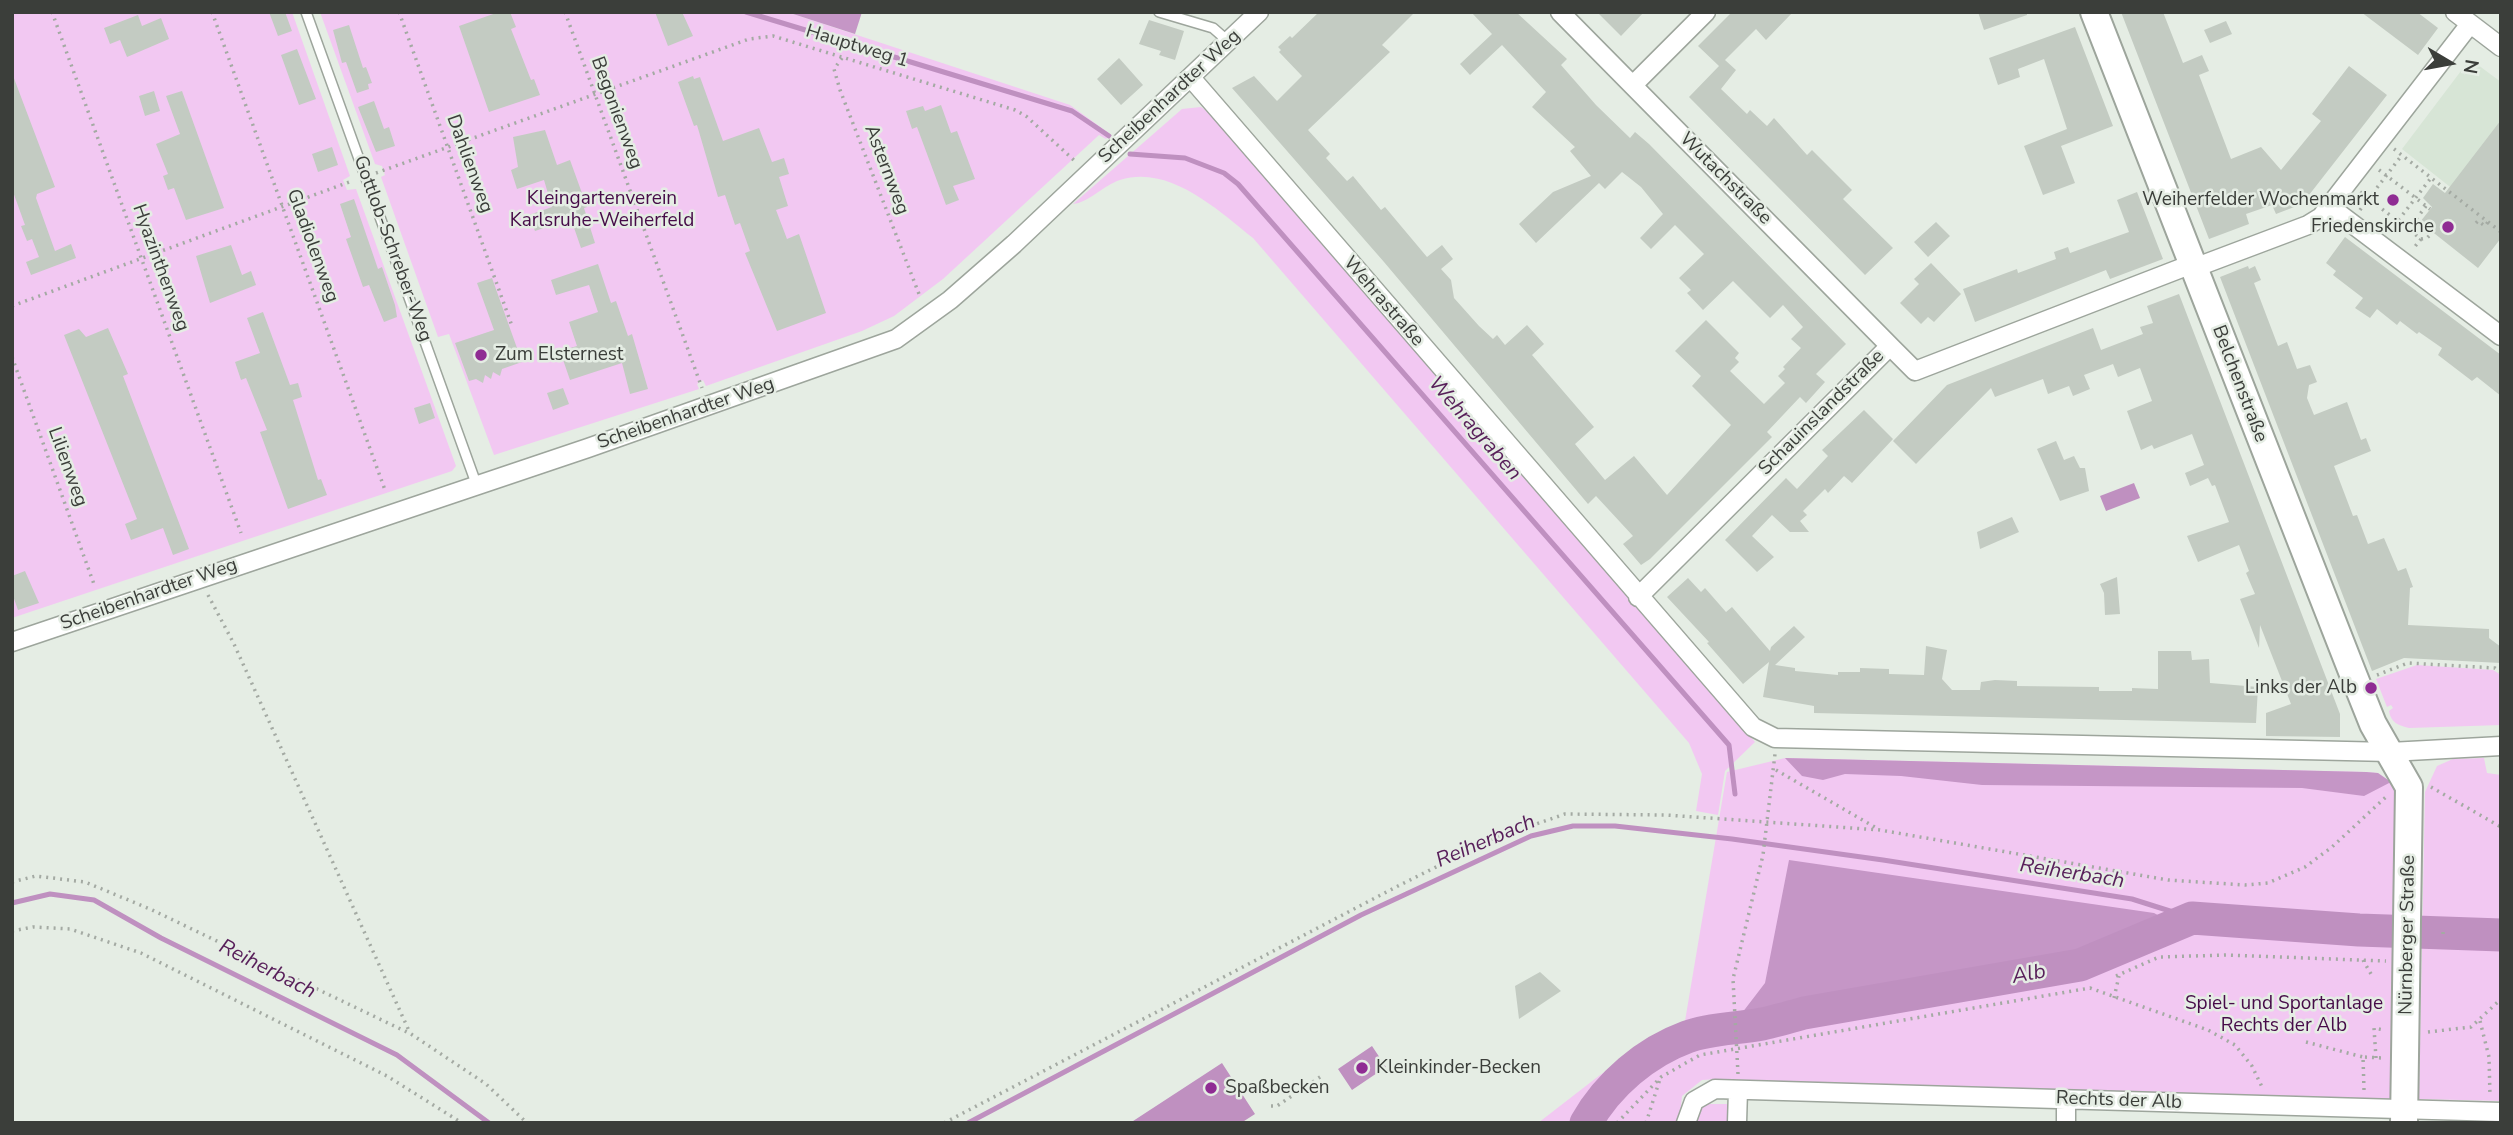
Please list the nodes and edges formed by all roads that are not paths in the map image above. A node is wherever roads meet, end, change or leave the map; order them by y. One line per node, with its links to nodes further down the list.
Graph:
1 (306, 12): 17 (lane, Gottlob-Schreber-Weg)
2 (1159, 12): 9 (lane)
3 (1259, 12): 9 (street, Scheibenhardter Weg)
4 (1560, 12): 12 (street, Wutachstraße)
5 (1706, 12): 12 (street)
6 (2094, 12): 14 (street, Belchenstraße)
7 (2455, 12): 8 (street)
8 (2470, 24): 10 (street); 13 (street, Schauinslandstraße)
9 (1229, 43): 11 (street, Scheibenhardter Weg)
10 (2501, 47)
11 (1192, 79): 17 (street, Scheibenhardter Weg); 18 (street, Wehrastraße)
12 (1633, 85): 16 (street, Wutachstraße)
13 (2330, 207): 14 (street, Schauinslandstraße); 15 (street)
14 (2193, 266): 16 (street, Schauinslandstraße); 21 (street, Belchenstraße)
15 (2501, 336)
16 (1889, 346): 18 (street, Schauinslandstraße)
17 (477, 486): 19 (street, Scheibenhardter Weg)
18 (1638, 597): 21 (street, Wehrastraße)
19 (12, 642)
20 (2501, 746): 21 (street)
21 (2390, 752): 25 (street, Nürnberger Straße)
22 (1738, 1090): 23 (street, Rechts der Alb); 26 (street, Rechts der Alb); 27 (street)
23 (2066, 1100): 25 (street, Rechts der Alb); 28 (street)
24 (2495, 1112): 25 (street, Rechts der Alb)
25 (2404, 1117)
26 (1686, 1123)
27 (1737, 1123)
28 (2066, 1123)

